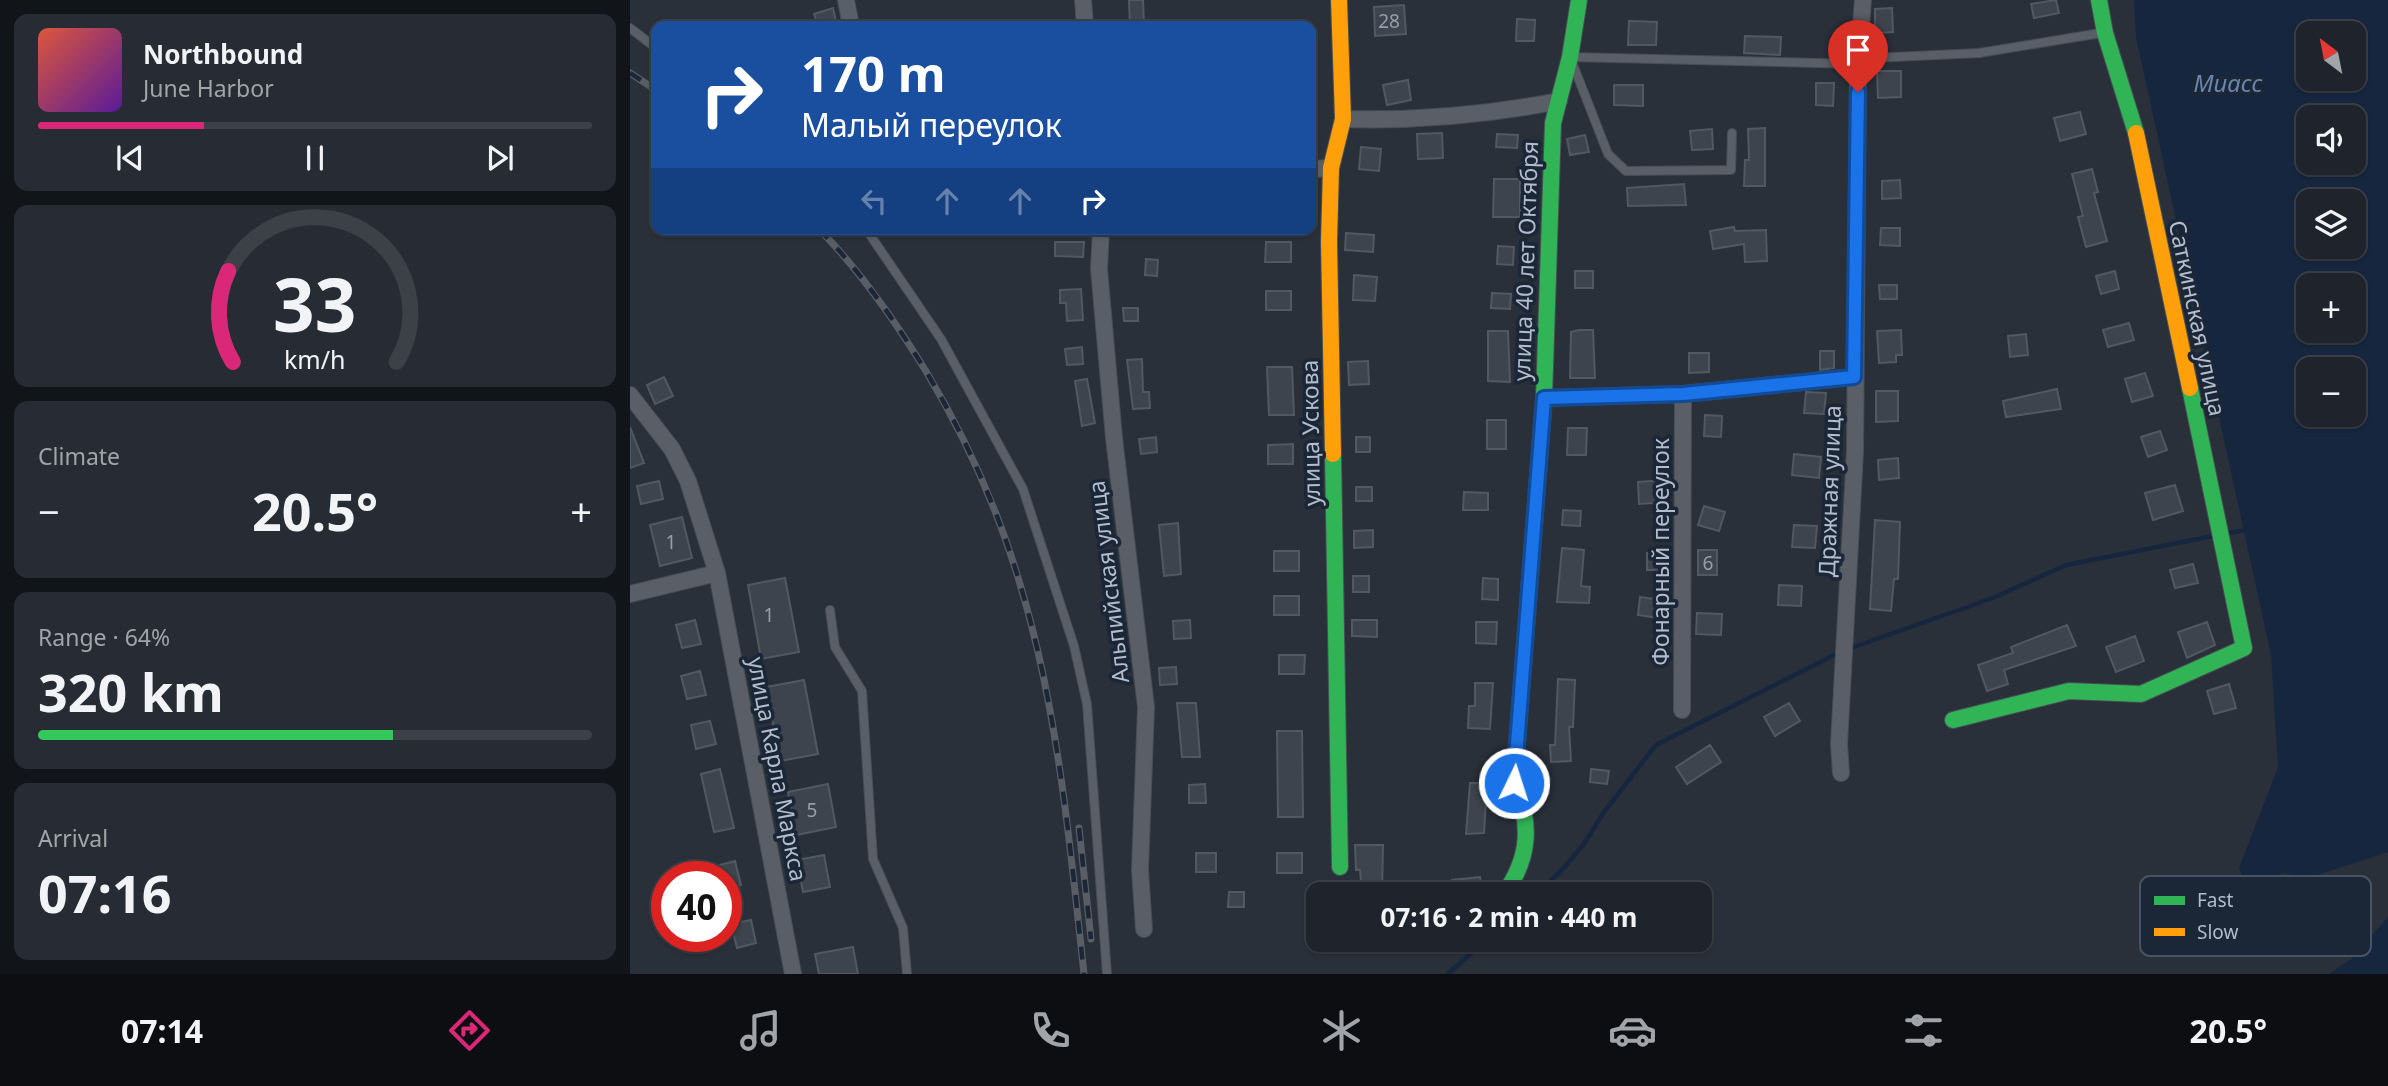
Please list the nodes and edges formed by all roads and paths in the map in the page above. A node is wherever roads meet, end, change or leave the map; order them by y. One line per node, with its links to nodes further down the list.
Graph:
1 (846, 0): 7 (street)
2 (1083, 0): 8 (street)
3 (1339, 0): 15 (street, улица Ускова)
4 (1579, 0): 12 (street, улица 40 лет Октября)
5 (1863, 0): 13 (street, Дражная улица)
6 (2099, 0): 10 (street, Саткинская улица)
7 (850, 21)
8 (1085, 21)
9 (630, 28): 11 (lane)
10 (2105, 33): 13 (lane); 29 (street, Саткинская улица)
11 (651, 44)
12 (1570, 57): 13 (lane); 14 (street, улица 40 лет Октября); 16 (lane)
13 (1858, 64): 21 (street, Дражная улица)
14 (1559, 102): 15 (street); 24 (street, улица 40 лет Октября)
15 (1343, 119): 17 (street, улица Ускова)
16 (1732, 133)
17 (1331, 168): 18 (street); 31 (street, улица Ускова)
18 (1316, 169)
19 (870, 235): 36 (lane)
20 (1101, 235): 33 (street, Альпийская улица)
21 (1854, 377): 22 (street); 30 (street, Дражная улица)
22 (1683, 394): 24 (street); 28 (street, Фонарный переулок)
23 (630, 395): 25 (street, улица Карла Маркса)
24 (1544, 398): 32 (street, улица 40 лет Октября)
25 (717, 573): 26 (street); 34 (street, улица Карла Маркса)
26 (630, 594)
27 (830, 610): 35 (lane)
28 (1682, 710)
29 (1953, 720)
30 (1841, 773)
31 (1340, 867)
32 (1511, 882)
33 (1144, 929)
34 (793, 974)
35 (907, 974)
36 (1107, 974)

